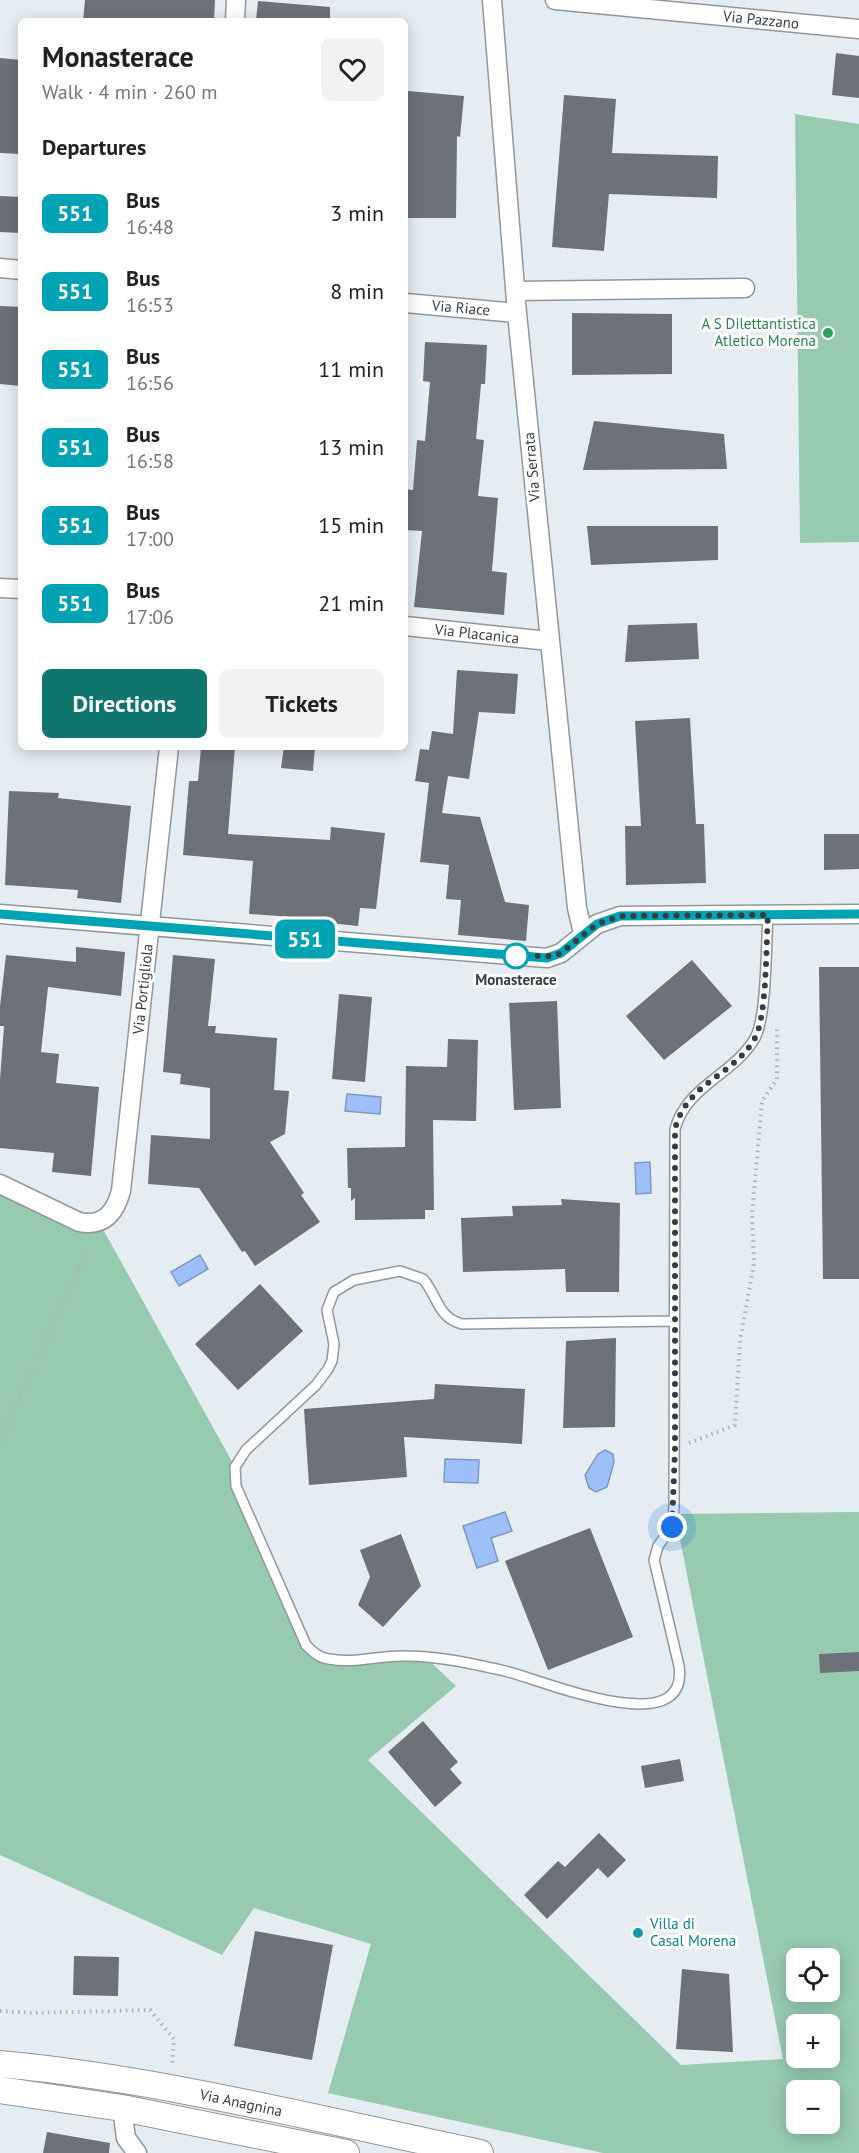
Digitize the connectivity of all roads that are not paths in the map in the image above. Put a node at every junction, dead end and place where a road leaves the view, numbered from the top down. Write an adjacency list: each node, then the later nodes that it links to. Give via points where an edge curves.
1 (236, 0): 4 (street)
2 (492, 0): 9 (street, Via Serrata)
3 (555, 0): 5 (street, Via Pazzano)
4 (235, 18)
5 (859, 29)
6 (0, 268): 7 (street)
7 (18, 270)
8 (745, 288): 9 (street)
9 (515, 291): 11 (street, Via Serrata)
10 (408, 303): 11 (street, Via Riace)
11 (517, 313): 15 (street, Via Serrata)
12 (0, 588): 13 (street)
13 (18, 590)
14 (408, 626): 15 (street, Via Placanica)
15 (549, 641): 21 (street, Via Serrata, via 577,908)
16 (169, 750): 20 (street, Via Portigliola)
17 (0, 914): 20 (street)
18 (859, 914): 19 (street)
19 (768, 915): 21 (street, via 620,916); 23 (lane, via 762,1016 756,1036 746,1051 693,1095 680,1111 675,1129)
20 (150, 928): 21 (street, via 547,958 561,953); 22 (street, Via Portigliola, via 121,1191 115,1210 105,1220 86,1224)
21 (583, 933)
22 (0, 1184)
23 (674, 1321): 23 (lane, via 672,1527 658,1546 654,1560 679,1666 680,1683 673,1696 656,1703 596,1699 507,1672 458,1662 406,1656 347,1661 312,1652 303,1640 234,1476 234,1467 246,1450 328,1369 334,1352 327,1311 334,1292 354,1280 400,1271 416,1275 428,1285 447,1318 462,1324)
24 (0, 2064): 29 (main road, Via Anagnina, via 102,2075)
25 (0, 2090): 26 (main road, Via Anagnina)
26 (123, 2108): 27 (street, via 126,2138); 28 (main road, Via Anagnina)
27 (137, 2153)
28 (346, 2153)
29 (480, 2153)

